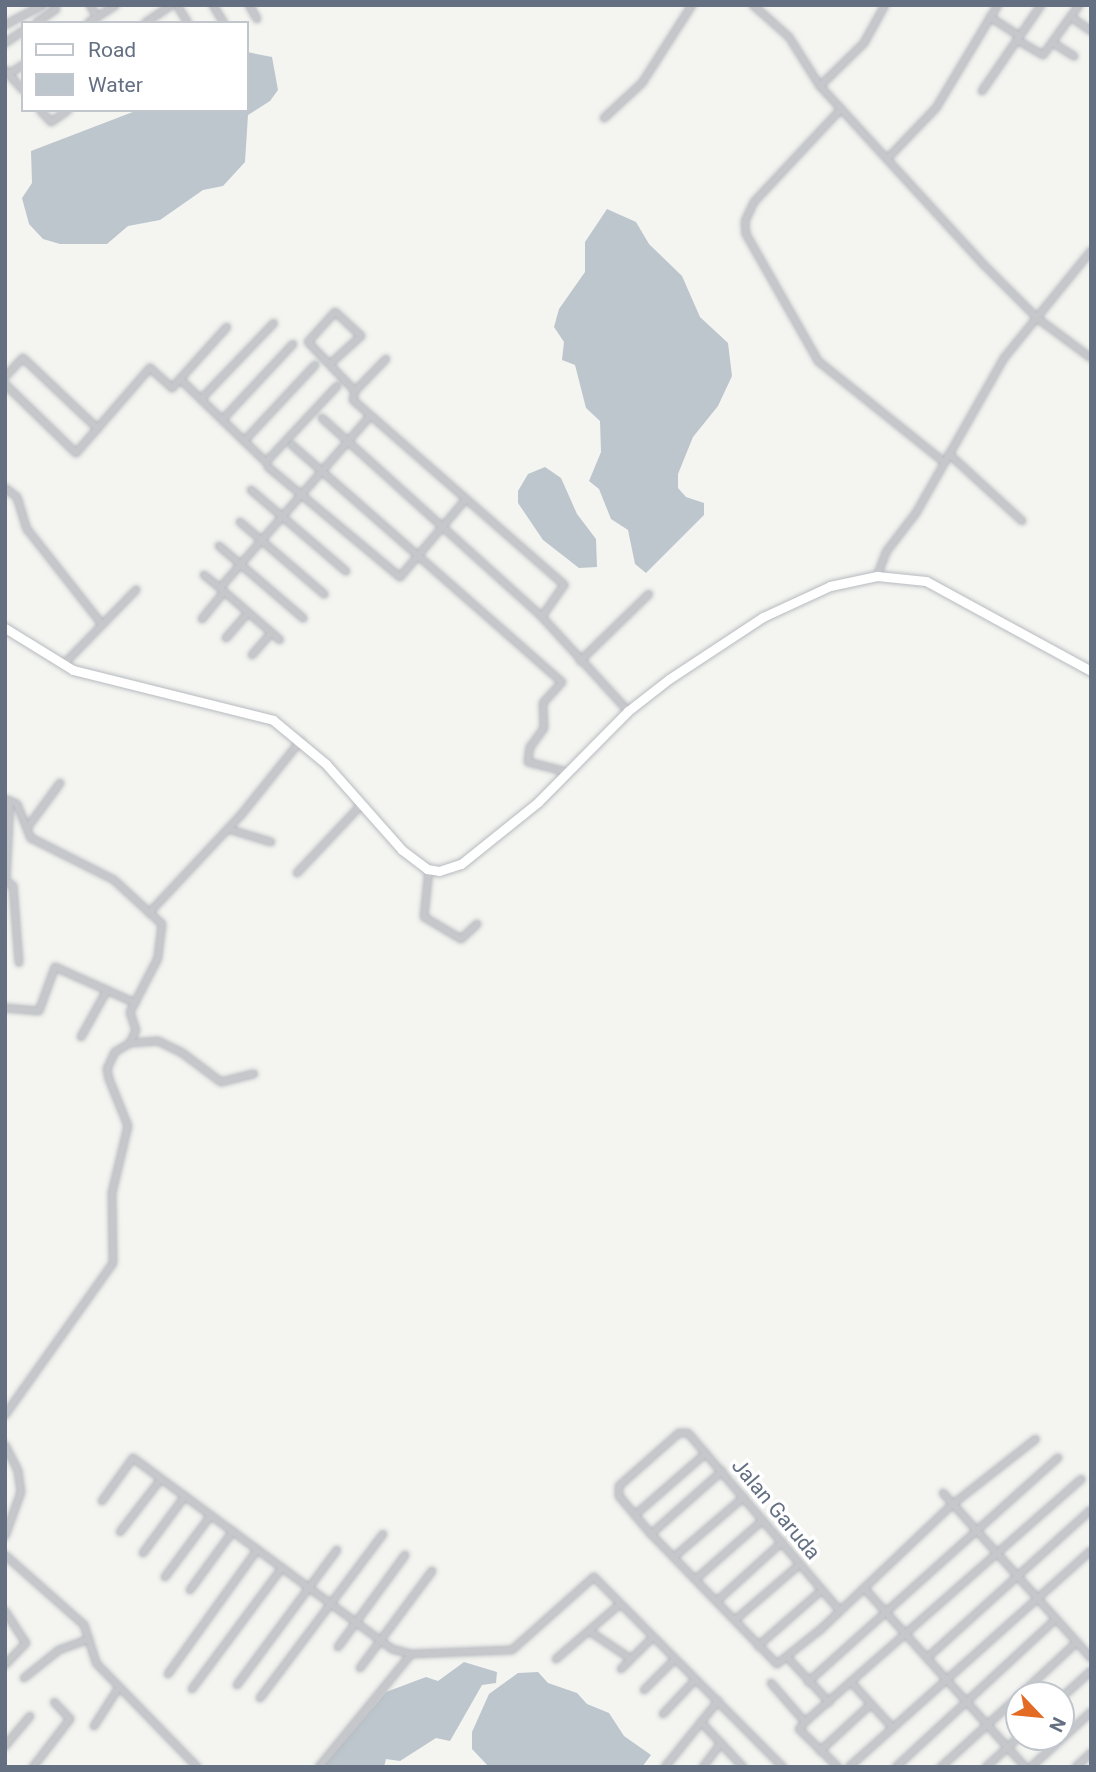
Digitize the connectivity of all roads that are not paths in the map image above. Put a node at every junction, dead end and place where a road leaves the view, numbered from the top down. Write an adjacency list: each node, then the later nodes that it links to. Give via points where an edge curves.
1 (43, 5): 23 (street)
2 (54, 5): 18 (street, via 56,9)
3 (90, 5): 14 (street)
4 (116, 5): 14 (street)
5 (213, 5): 22 (street)
6 (249, 5): 17 (street)
7 (692, 5): 37 (street, via 642,83)
8 (753, 5): 31 (street, via 789,37)
9 (885, 5): 31 (street, via 864,43)
10 (998, 5): 15 (street)
11 (1041, 5): 26 (street)
12 (1080, 5): 16 (street)
13 (170, 6): 20 (street); 21 (street)
14 (97, 17): 19 (street)
15 (990, 17): 26 (street); 38 (street, via 936,108)
16 (1071, 17): 24 (street); 28 (street)
17 (257, 19)
18 (39, 21)
19 (91, 21)
20 (150, 21)
21 (186, 21)
22 (223, 21)
23 (5, 25)
24 (1091, 31)
25 (21, 32): 27 (street)
26 (1018, 38): 28 (street, via 1040,55); 33 (street)
27 (5, 43)
28 (1053, 43): 29 (street)
29 (1074, 56)
30 (7, 72): 32 (street)
31 (820, 86): 34 (street)
32 (21, 88)
33 (982, 91)
34 (841, 109): 38 (street); 62 (street, via 754,202 745,220 746,234 818,361)
35 (42, 112): 36 (street, via 51,122)
36 (65, 112)
37 (604, 118)
38 (888, 158): 40 (street)
39 (1091, 251): 40 (street)
40 (1037, 318): 44 (street); 61 (street, via 1004,358)
41 (274, 323): 53 (street)
42 (227, 327): 49 (street)
43 (293, 344): 56 (street)
44 (1091, 358)
45 (386, 359): 52 (street)
46 (330, 364): 46 (street, via 361,336 335,312 308,342); 52 (street)
47 (315, 365): 59 (street)
48 (5, 377): 57 (street, via 23,358)
49 (180, 379): 53 (street); 57 (street, via 172,388 150,368)
50 (5, 384): 57 (street, via 76,453)
51 (337, 386): 59 (street, via 266,463)
52 (355, 391): 54 (street, via 353,400)
53 (201, 399): 56 (street)
54 (370, 416): 58 (street); 68 (street)
55 (321, 418): 58 (street)
56 (222, 420): 59 (street)
57 (98, 429)
58 (347, 440): 64 (street); 72 (street)
59 (244, 441)
60 (292, 445): 64 (street)
61 (949, 454): 62 (street); 70 (street)
62 (944, 462): 79 (street, via 912,520 886,552)
63 (268, 467): 67 (street)
64 (320, 469): 67 (street); 75 (street)
65 (5, 488): 88 (street, via 17,498 27,529)
66 (251, 490): 69 (street)
67 (301, 493): 69 (street); 75 (street, via 400,577)
68 (466, 499): 72 (street); 85 (street, via 564,585)
69 (281, 516): 73 (street); 77 (street)
70 (1022, 521)
71 (240, 522): 73 (street)
72 (443, 525): 75 (street); 85 (street)
73 (261, 540): 76 (street); 82 (street)
74 (219, 546): 76 (street)
75 (417, 556): 99 (street, via 562,682 543,703 544,728 530,747 528,762)
76 (240, 564): 81 (street); 86 (street)
77 (346, 571)
78 (204, 575): 81 (street)
79 (877, 576): 96 (street, via 936,585); 97 (street, via 830,586 785,605 734,635)
80 (136, 590): 88 (street)
81 (222, 590): 84 (street); 87 (street)
82 (324, 594)
83 (649, 594): 94 (street)
84 (248, 612): 90 (street); 91 (street)
85 (542, 617): 94 (street)
86 (303, 618)
87 (202, 619)
88 (101, 622): 95 (street)
89 (5, 628): 95 (street)
90 (271, 633): 92 (street); 93 (street)
91 (226, 638)
92 (280, 640)
93 (253, 655)
94 (580, 661): 97 (street)
95 (63, 665): 98 (street, via 249,711 273,720)
96 (1091, 671)
97 (628, 711): 99 (street)
98 (301, 740): 102 (street); 104 (street)
99 (569, 772): 107 (street, via 468,860 447,871)
100 (60, 783): 103 (street)
101 (7, 800): 103 (street, via 17,804); 105 (street)
102 (362, 804): 107 (street, via 402,850); 108 (street)
103 (27, 828): 109 (street, via 31,838 114,880)
104 (228, 829): 106 (street); 109 (street)
105 (7, 833): 111 (street, via 6,881 13,886)
106 (271, 842)
107 (429, 869): 110 (street, via 424,917 461,939)
108 (297, 873)
109 (149, 913): 113 (street, via 162,924 163,940)
110 (477, 923)
111 (19, 963)
112 (107, 990): 113 (street); 114 (street, via 55,967 38,1012); 115 (street)
113 (135, 1003): 116 (street, via 130,1012 135,1030)
114 (5, 1008)
115 (81, 1037)
116 (130, 1043): 117 (street, via 170,1045 221,1082); 118 (street, via 116,1052 107,1069 128,1123 112,1193 112,1266)
117 (254, 1074)
118 (5, 1415)
119 (1036, 1439): 130 (street)
120 (5, 1445): 140 (street, via 18,1471 21,1492)
121 (706, 1453): 123 (street, Jalan Garuda); 133 (street); 133 (street, Jalan Garuda, via 684,1432 619,1486 619,1496)
122 (1058, 1458): 136 (street)
123 (722, 1471): 128 (street, Jalan Garuda); 139 (street)
124 (161, 1479): 127 (street); 129 (street, via 133,1458); 137 (street)
125 (1082, 1479): 146 (street)
126 (943, 1493): 130 (street)
127 (185, 1496): 132 (street); 145 (street)
128 (744, 1497): 134 (street, Jalan Garuda); 149 (street)
129 (102, 1501)
130 (953, 1504): 136 (street); 157 (street)
131 (1091, 1510): 153 (street)
132 (211, 1515): 135 (street); 154 (street)
133 (635, 1515): 139 (street)
134 (763, 1520): 141 (street, Jalan Garuda); 155 (street)
135 (233, 1531): 142 (street); 158 (street)
136 (974, 1531): 146 (street); 166 (street)
137 (120, 1532)
138 (383, 1534): 162 (street)
139 (651, 1534): 149 (street)
140 (5, 1536)
141 (782, 1542): 150 (street, Jalan Garuda); 161 (street)
142 (257, 1550): 151 (street); 189 (street)
143 (337, 1550): 156 (street)
144 (1091, 1551): 160 (street)
145 (143, 1553)
146 (996, 1553): 153 (street); 171 (street)
147 (5, 1555): 172 (street, via 84,1625)
148 (405, 1555): 169 (street)
149 (674, 1558): 155 (street)
150 (800, 1564): 159 (street, Jalan Garuda); 168 (street)
151 (282, 1568): 156 (street); 200 (street)
152 (432, 1571): 174 (street)
153 (1016, 1573): 160 (street); 180 (street)
154 (165, 1577)
155 (696, 1579): 161 (street)
156 (308, 1587): 162 (street); 197 (street)
157 (864, 1588): 165 (street); 166 (street)
158 (190, 1590)
159 (822, 1590): 165 (street, Jalan Garuda); 176 (street)
160 (1036, 1596): 167 (street); 192 (street)
161 (717, 1601): 168 (street)
162 (331, 1605): 169 (street); 202 (street)
163 (620, 1605): 170 (street); 173 (street); 178 (street, via 594,1577 512,1650)
164 (5, 1611): 185 (street, via 26,1643)
165 (839, 1611): 179 (street)
166 (886, 1612): 171 (street); 194 (street)
167 (1056, 1619): 175 (street); 206 (street)
168 (735, 1620): 176 (street)
169 (356, 1622): 174 (street); 177 (street)
170 (589, 1631): 182 (street); 183 (street)
171 (906, 1634): 180 (street); 195 (street)
172 (89, 1639): 190 (street, via 59,1650); 199 (street, via 96,1663)
173 (650, 1639): 183 (street); 184 (street)
174 (380, 1640): 178 (street); 186 (street)
175 (1076, 1643): 181 (street); 193 (street)
176 (758, 1646): 179 (street, via 774,1663)
177 (338, 1647)
178 (409, 1656): 226 (street)
179 (787, 1657): 194 (street)
180 (927, 1657): 192 (street)
181 (1091, 1658)
182 (556, 1659)
183 (631, 1659): 187 (street)
184 (674, 1660): 191 (street); 201 (street)
185 (5, 1665)
186 (360, 1668)
187 (621, 1669)
188 (1091, 1671): 198 (street)
189 (168, 1674)
190 (24, 1678)
191 (695, 1680): 203 (street); 210 (street)
192 (947, 1680): 206 (street); 216 (street)
193 (1034, 1681)
194 (808, 1682): 205 (street)
195 (851, 1682): 205 (street); 207 (street)
196 (771, 1683): 213 (street)
197 (237, 1685)
198 (1075, 1685)
199 (119, 1687): 215 (street); 225 (street)
200 (192, 1689)
201 (644, 1690)
202 (260, 1698)
203 (719, 1701): 212 (street); 230 (street)
204 (54, 1702): 224 (street, via 70,1718)
205 (829, 1702): 213 (street)
206 (968, 1703): 214 (street); 233 (street)
207 (872, 1704): 216 (street); 221 (street)
208 (1005, 1709): 214 (street)
209 (1091, 1712): 236 (street)
210 (663, 1714)
211 (30, 1716): 219 (street)
212 (701, 1722): 217 (street); 227 (street)
213 (805, 1722): 221 (street, via 799,1729)
214 (988, 1725): 218 (street); 234 (street)
215 (94, 1726)
216 (892, 1727): 232 (street)
217 (721, 1743): 228 (street); 229 (street)
218 (1005, 1744)
219 (5, 1746)
220 (1005, 1750): 235 (street)
221 (820, 1751): 231 (street)
222 (1012, 1751): 236 (street)
223 (1091, 1753): 237 (street)
224 (33, 1767)
225 (197, 1767)
226 (319, 1767)
227 (665, 1767)
228 (703, 1767)
229 (742, 1767)
230 (783, 1767)
231 (838, 1767)
232 (849, 1767)
233 (896, 1767)
234 (941, 1767)
235 (986, 1767)
236 (1028, 1767)
237 (1076, 1767)

